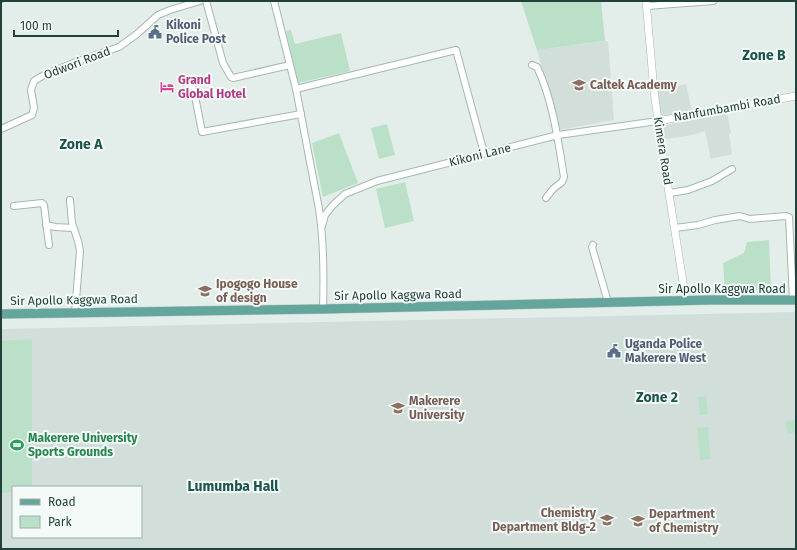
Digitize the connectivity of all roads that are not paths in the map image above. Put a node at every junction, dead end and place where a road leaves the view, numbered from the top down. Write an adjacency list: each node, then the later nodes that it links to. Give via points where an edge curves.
1 (200, 1): 13 (street, Odwori Road, via 158,15 119,47 81,60 34,81 31,90 34,108 32,115)
2 (206, 1): 6 (street, via 223,63 231,77)
3 (274, 1): 6 (street)
4 (713, 1): 5 (street)
5 (646, 4): 12 (street, Kimera Road)
6 (290, 65): 9 (street)
7 (532, 65): 14 (street, via 537,67 548,96)
8 (189, 80): 11 (street, via 194,91 202,132)
9 (296, 89): 11 (street); 15 (street, via 456,50)
10 (796, 96): 12 (street, Nanfumbambi Road)
11 (301, 114): 22 (street)
12 (658, 121): 14 (street, Kikoni Lane); 17 (street, Kimera Road)
13 (1, 129)
14 (558, 135): 15 (street, Kikoni Lane); 18 (street, via 564,179)
15 (484, 154): 22 (street, Kikoni Lane, via 377,181 353,190 345,194 330,209)
16 (732, 169): 17 (street, via 712,181)
17 (670, 194): 24 (street, Kimera Road)
18 (546, 198)
19 (70, 200): 23 (street)
20 (14, 206): 21 (street, via 42,203)
21 (46, 225): 23 (street); 25 (street)
22 (322, 226): 30 (street)
23 (73, 228): 31 (street, via 80,251)
24 (675, 228): 27 (street, Kimera Road); 28 (street, via 740,216 750,219 789,217)
25 (49, 245)
26 (593, 245): 29 (street)
27 (686, 300): 28 (main road, Sir Apollo Kaggwa Road); 29 (main road, Sir Apollo Kaggwa Road)
28 (795, 300)
29 (608, 302): 30 (main road, Sir Apollo Kaggwa Road)
30 (323, 309): 31 (main road, Sir Apollo Kaggwa Road)
31 (76, 312): 32 (main road, Sir Apollo Kaggwa Road)
32 (1, 314)

